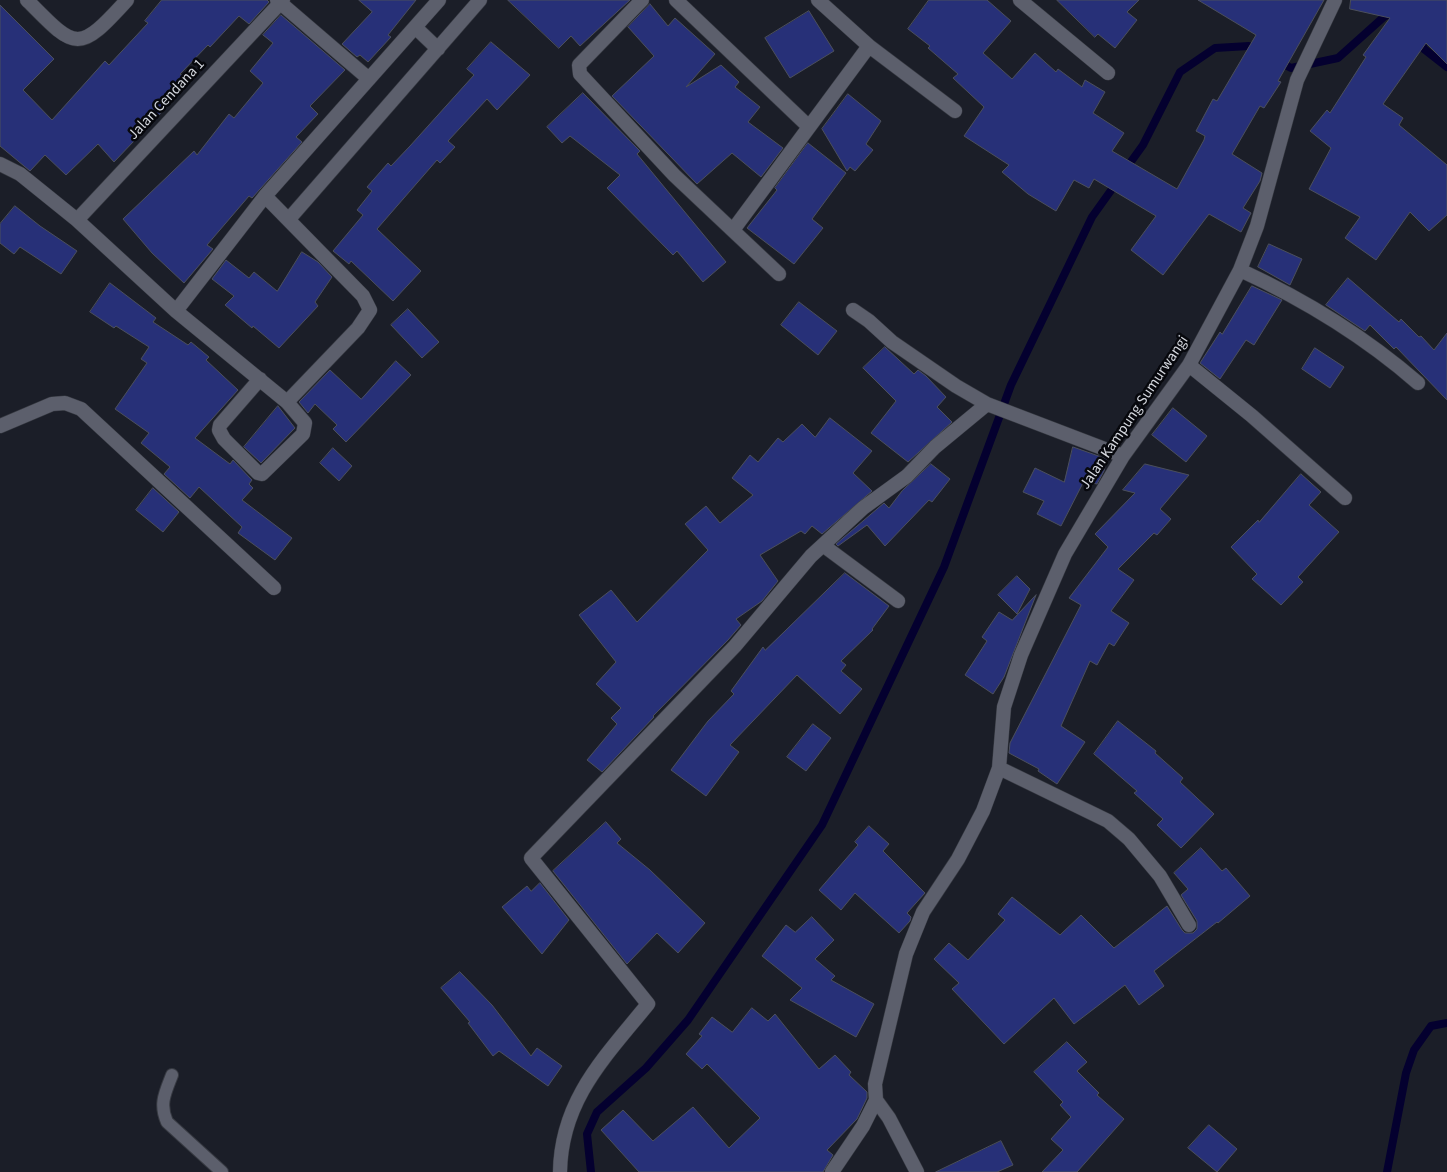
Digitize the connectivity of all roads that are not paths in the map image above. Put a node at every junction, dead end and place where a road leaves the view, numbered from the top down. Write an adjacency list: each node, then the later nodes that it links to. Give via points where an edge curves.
1 (27, 0): 2 (street, via 57,31 68,38 80,40 98,30)
2 (127, 0)
3 (439, 0): 11 (street)
4 (480, 0): 13 (street)
5 (642, 0): 22 (street, via 579,65 580,74 674,176)
6 (676, 0): 17 (street)
7 (818, 0): 12 (street)
8 (1020, 0): 14 (street)
9 (1334, 0): 23 (street, Jalan Kampung Sumurwangi, via 1297,80 1257,226)
10 (280, 1): 15 (street); 21 (street, Jalan Cendana 1)
11 (415, 27): 13 (street); 15 (street)
12 (869, 46): 16 (street); 17 (street)
13 (438, 49): 20 (street)
14 (1108, 73)
15 (369, 79): 19 (street)
16 (955, 111)
17 (808, 126): 22 (street)
18 (0, 164): 21 (street, via 20,174)
19 (265, 196): 20 (street); 26 (street)
20 (289, 219): 30 (street, via 363,296 370,310 358,328)
21 (77, 220): 26 (street)
22 (733, 230): 24 (street)
23 (1240, 270): 27 (street, Jalan Kampung Sumurwangi); 29 (street, via 1285,291 1336,321)
24 (779, 274)
25 (852, 310): 31 (street, via 956,386)
26 (176, 312): 28 (street)
27 (1189, 365): 33 (street, Jalan Kampung Sumurwangi); 34 (street)
28 (260, 380): 30 (street); 30 (street, via 219,430 258,473 266,473 306,430 305,423)
29 (1418, 383)
30 (287, 402)
31 (992, 405): 33 (street); 35 (street, via 935,447 907,476 863,508)
32 (0, 426): 36 (street, via 52,404 66,403 81,409)
33 (1122, 456): 38 (street, Jalan Kampung Sumurwangi, via 1065,554 1021,655 1004,707)
34 (1344, 498)
35 (824, 546): 37 (street); 43 (street, via 811,556 735,646 531,858 648,1004 589,1077 572,1108 563,1142)
36 (274, 588)
37 (898, 601)
38 (999, 768): 39 (street, via 1108,821 1160,876); 41 (street, Jalan Kampung Sumurwangi, via 983,811 958,859 923,912 906,954 875,1084)
39 (1189, 925)
40 (172, 1075): 42 (lane, via 162,1102 167,1122)
41 (876, 1100): 44 (street, Jalan Kampung Sumurwangi, via 851,1147); 45 (street)
42 (222, 1172)
43 (560, 1172)
44 (832, 1172)
45 (917, 1172)

